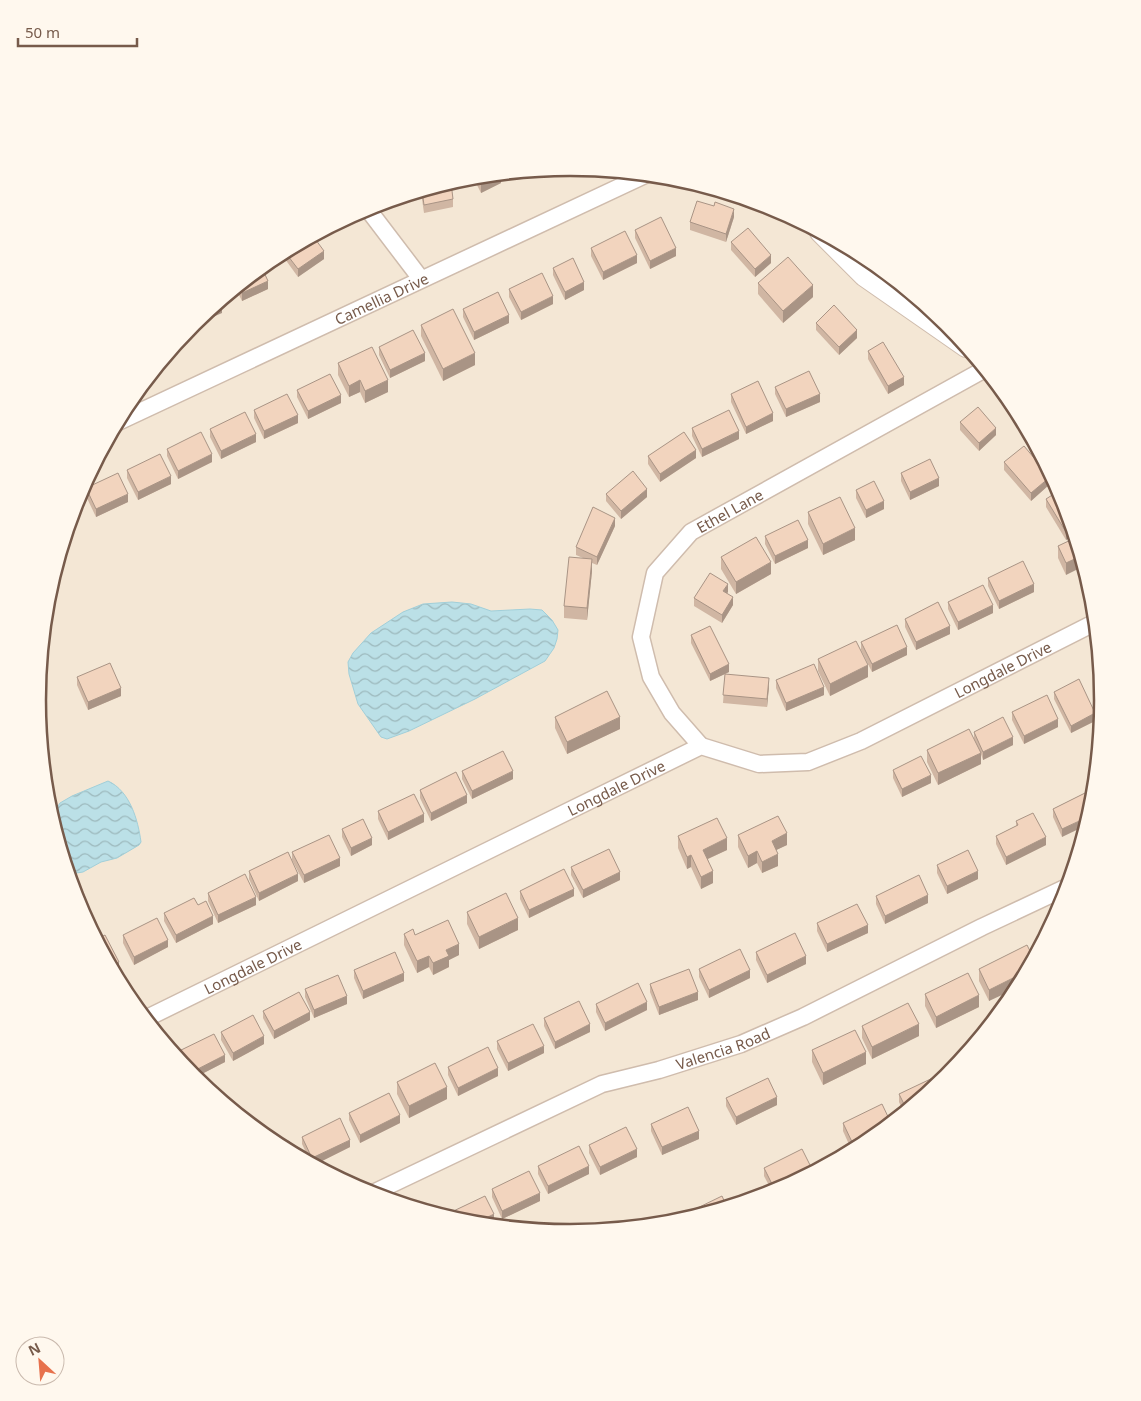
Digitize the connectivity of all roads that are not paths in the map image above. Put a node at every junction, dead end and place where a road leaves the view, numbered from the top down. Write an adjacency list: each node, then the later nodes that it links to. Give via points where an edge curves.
1 (633, 180): 4 (street, Camellia Drive)
2 (372, 215): 4 (street)
3 (836, 248): 5 (street, via 864,276)
4 (421, 279): 7 (street, Camellia Drive)
5 (939, 329)
6 (979, 372): 9 (street, Ethel Lane, via 691,532 655,573 641,636 652,677 672,714)
7 (130, 416)
8 (1089, 626): 9 (street, Longdale Drive, via 861,741 808,762 759,764)
9 (702, 746): 11 (street, Longdale Drive)
10 (1059, 891): 12 (street, Valencia Road, via 786,1025 742,1044 602,1084)
11 (152, 1016)
12 (382, 1189)

